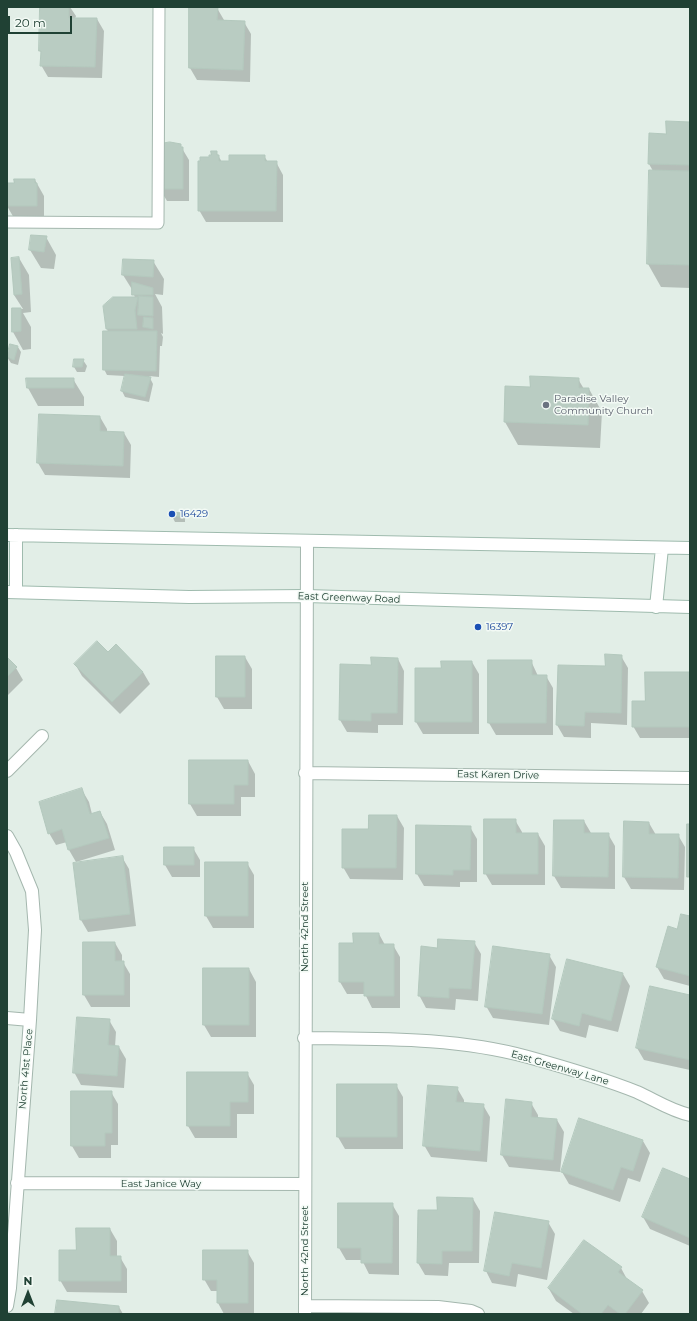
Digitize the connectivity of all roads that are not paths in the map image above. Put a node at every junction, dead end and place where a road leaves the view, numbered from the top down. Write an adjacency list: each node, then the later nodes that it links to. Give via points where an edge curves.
1 (159, 7): 2 (lane, via 158,223)
2 (7, 222)
3 (12, 534): 4 (street); 7 (street)
4 (307, 540): 5 (street); 8 (street, North 42nd Street)
5 (662, 548): 6 (street); 9 (street)
6 (690, 548)
7 (11, 592): 8 (street, East Greenway Road, via 189,597)
8 (306, 596): 9 (street, East Greenway Road); 13 (street, North 42nd Street)
9 (656, 607): 10 (street, East Greenway Road)
10 (690, 608)
11 (42, 736): 12 (street)
12 (7, 771)
13 (305, 773): 14 (street, East Karen Drive); 18 (street, North 42nd Street)
14 (690, 778)
15 (7, 836): 17 (street, North 41st Place, via 32,891 35,930)
16 (7, 1018): 17 (street)
17 (30, 1020): 20 (street, North 41st Place)
18 (304, 1038): 19 (street, East Greenway Lane, via 403,1039 466,1044 526,1056 581,1073 637,1092 679,1113); 21 (street, North 42nd Street)
19 (690, 1115)
20 (17, 1183): 21 (street, East Janice Way); 22 (street, North 41st Place)
21 (306, 1184): 23 (street, North 42nd Street)
22 (7, 1306)
23 (305, 1310): 24 (street, via 438,1307)
24 (478, 1314)

